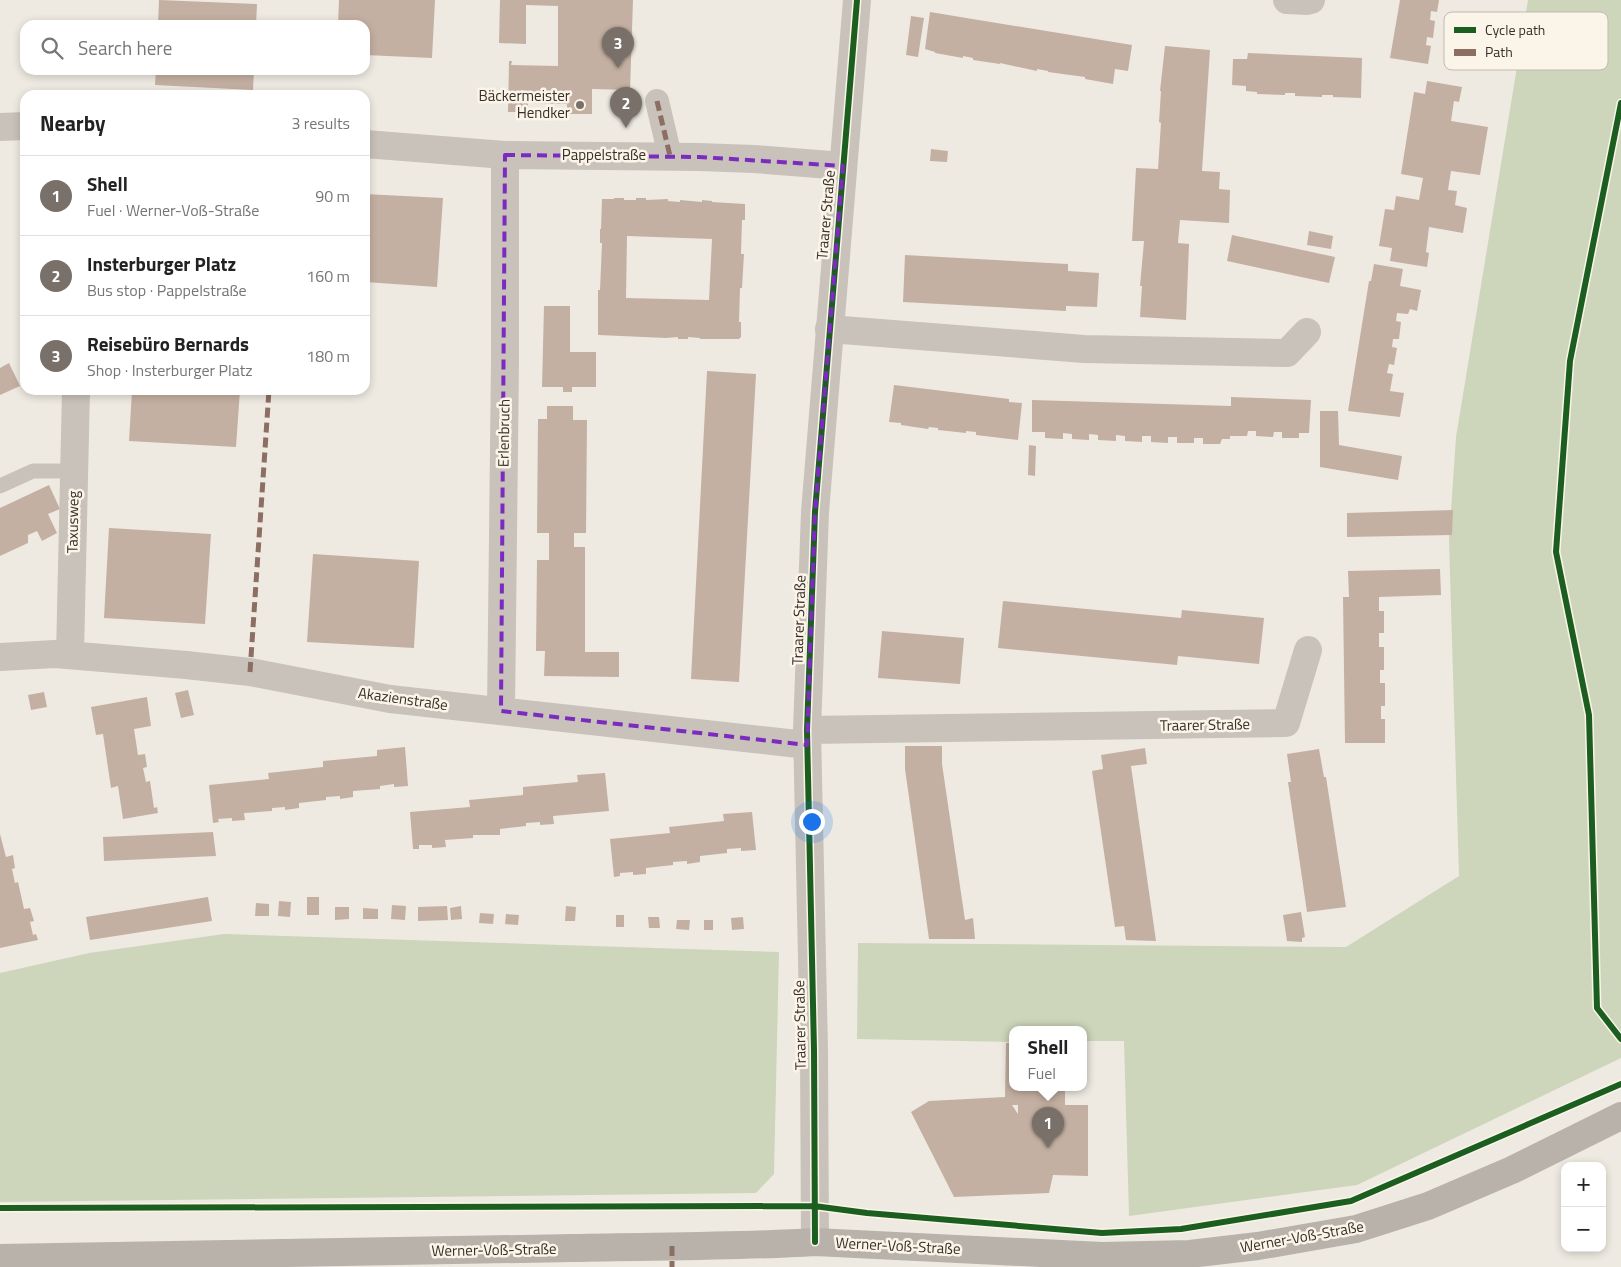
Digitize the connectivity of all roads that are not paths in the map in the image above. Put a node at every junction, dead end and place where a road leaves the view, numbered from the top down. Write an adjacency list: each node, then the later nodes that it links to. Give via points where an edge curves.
1 (857, 0): 10 (street, Traarer Straße)
2 (1287, 0): 3 (street)
3 (1310, 0)
4 (657, 101): 9 (street)
5 (20, 126): 6 (street)
6 (0, 127)
7 (370, 144): 8 (street, Pappelstraße)
8 (505, 155): 9 (street, Pappelstraße); 19 (street, Erlenbruch)
9 (670, 156): 10 (street, Pappelstraße)
10 (843, 166): 11 (street, Traarer Straße)
11 (829, 329): 12 (street, via 1084,349 1287,353); 20 (street, Traarer Straße, via 815,512)
12 (1307, 332)
13 (76, 395): 14 (street, Taxusweg)
14 (74, 471): 15 (lane, via 33,471); 17 (street, Taxusweg)
15 (0, 486)
16 (1308, 650): 20 (street, Traarer Straße, via 1286,723)
17 (70, 655): 18 (street, Akazienstraße); 19 (street, Akazienstraße, via 250,672 390,699)
18 (0, 657)
19 (501, 711): 20 (street, Akazienstraße)
20 (807, 738): 22 (street, Traarer Straße)
21 (1621, 1116): 22 (main road, Werner-Voß-Straße, via 1512,1170 1428,1206 1356,1229 1258,1246 1190,1254 1102,1256)
22 (815, 1242): 23 (main road, Werner-Voß-Straße, via 386,1253)
23 (0, 1258)

